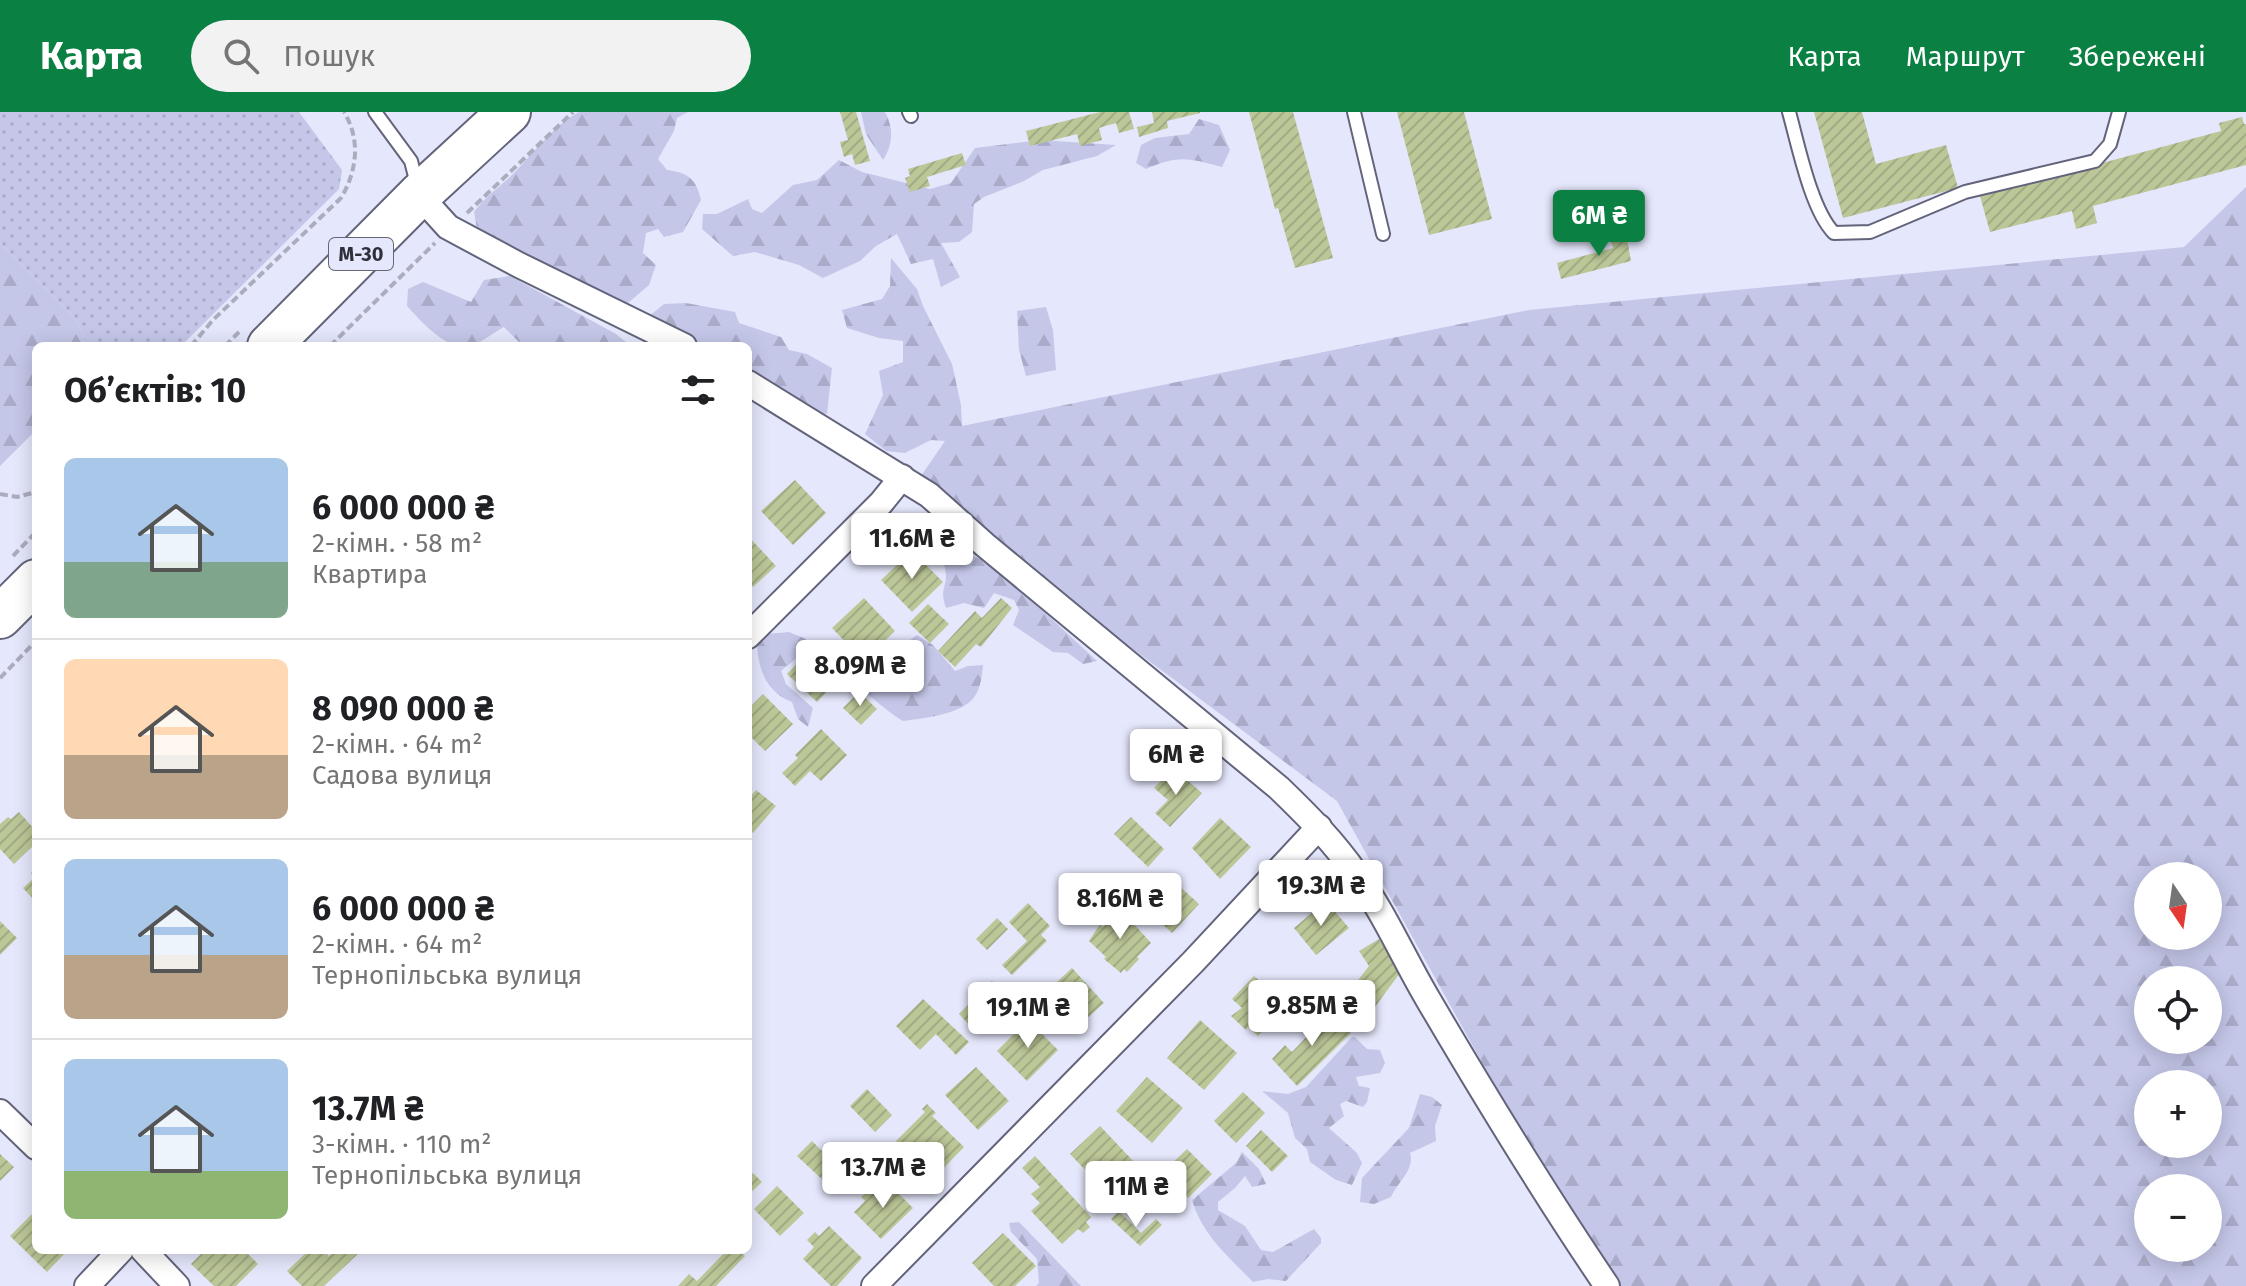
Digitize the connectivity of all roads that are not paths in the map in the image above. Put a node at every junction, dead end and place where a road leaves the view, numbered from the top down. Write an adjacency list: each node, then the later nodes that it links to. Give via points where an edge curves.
1 (375, 112): 6 (lane, via 411,161)
2 (509, 112): 6 (highway, М-30)
3 (1354, 112): 7 (lane)
4 (1789, 112): 5 (lane, via 1824,222 1834,233 1870,232 1965,192 2095,161 2110,144)
5 (2119, 112)
6 (419, 195): 8 (highway, М-30); 9 (street, via 448,227)
7 (1383, 234)
8 (273, 342)
9 (676, 342)
10 (752, 386): 11 (street)
11 (902, 477): 14 (street); 15 (street, via 1267,778)
12 (22, 570): 13 (highway)
13 (0, 617)
14 (752, 632)
15 (1319, 827): 22 (street); 23 (street, via 1357,875 1426,997)
16 (0, 1112): 17 (street)
17 (32, 1143)
18 (117, 1254): 20 (street)
19 (147, 1254): 21 (street)
20 (87, 1286)
21 (177, 1286)
22 (874, 1286)
23 (1607, 1286)

